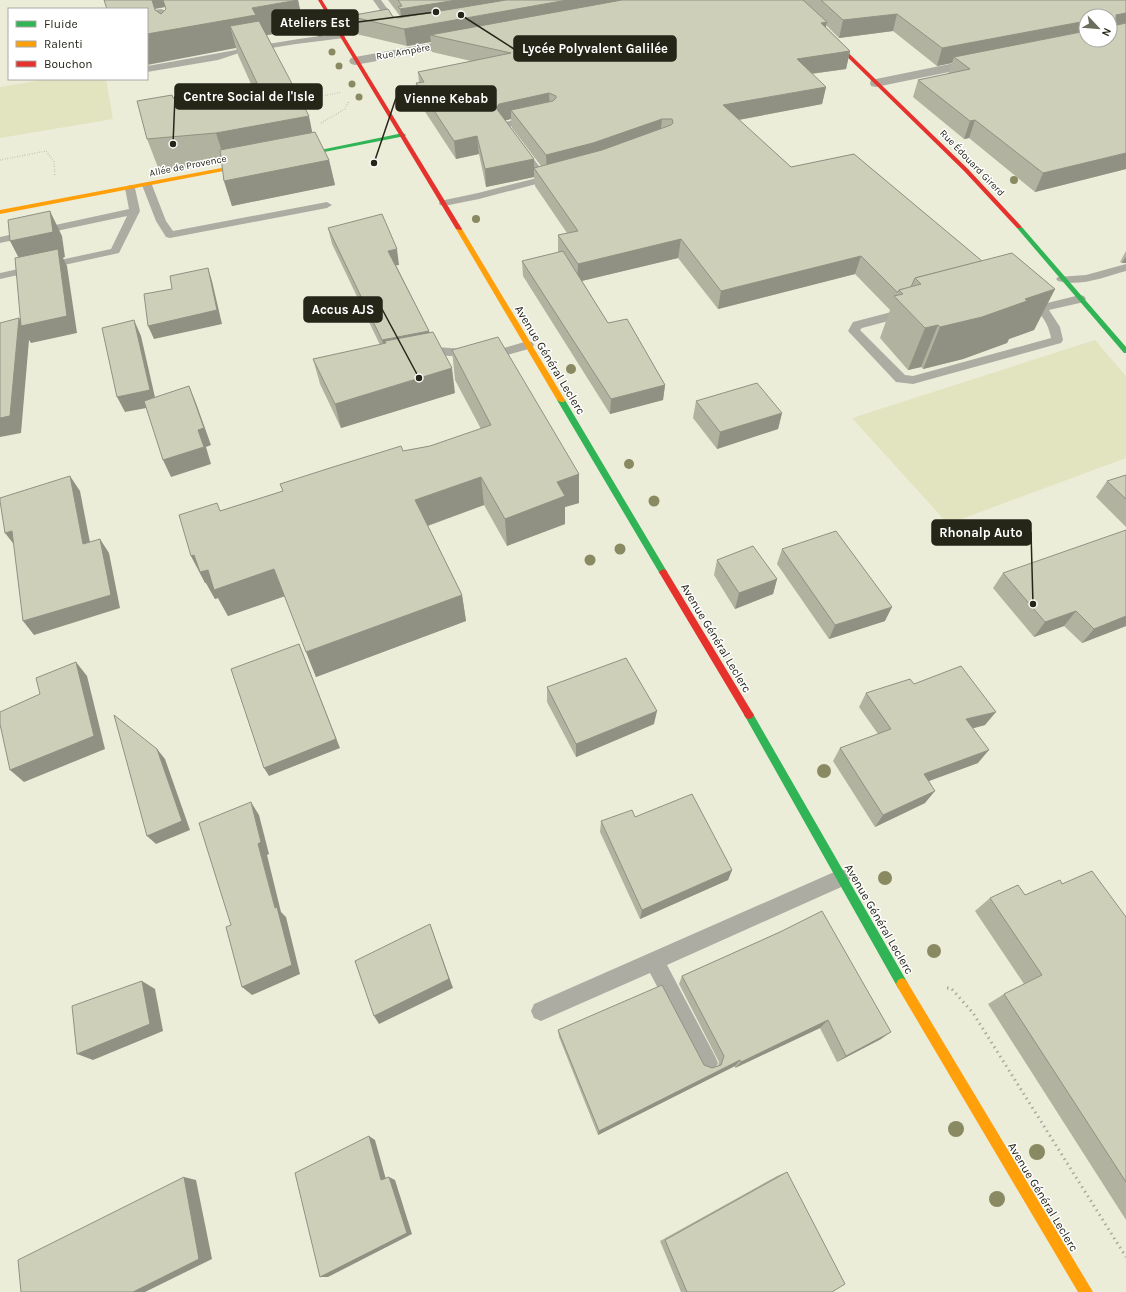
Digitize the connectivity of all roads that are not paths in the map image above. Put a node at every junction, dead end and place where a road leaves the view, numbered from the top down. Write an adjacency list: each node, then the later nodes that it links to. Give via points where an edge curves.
1 (320, 0): 7 (main road, Avenue Général Leclerc)
2 (377, 0): 6 (lane, via 400,31)
3 (791, 0): 12 (main road, Rue Édouard Girerd)
4 (148, 14): 5 (lane)
5 (164, 14)
6 (407, 30)
7 (341, 36): 10 (main road, Avenue Général Leclerc); 11 (lane, via 296,41)
8 (470, 40): 10 (street, Rue Ampère)
9 (992, 60): 12 (street)
10 (355, 61): 14 (main road, Avenue Général Leclerc)
11 (148, 69)
12 (876, 83): 28 (main road, Rue Édouard Girerd, via 966,170 1027,236)
13 (542, 116): 18 (lane, via 503,125)
14 (403, 135): 15 (main road); 21 (main road, Avenue Général Leclerc)
15 (288, 157)
16 (259, 163): 19 (main road, Allée de Provence)
17 (566, 173): 18 (lane)
18 (544, 179): 21 (lane)
19 (147, 185): 20 (main road, Allée de Provence); 22 (lane, via 161,221 170,235)
20 (130, 188): 23 (lane); 24 (main road, Allée de Provence)
21 (444, 203): 31 (main road, Avenue Général Leclerc)
22 (327, 205)
23 (135, 211): 25 (lane); 27 (lane, via 115,251)
24 (0, 212)
25 (0, 240)
26 (1126, 267): 28 (lane, via 1087,278)
27 (0, 276)
28 (1062, 279): 29 (main road, Rue Édouard Girerd)
29 (1080, 299): 30 (lane); 32 (main road, Rue Édouard Girerd)
30 (1041, 308): 30 (lane, via 1023,294 1008,289 995,289 857,325 854,331 901,379 913,380 1057,340 1057,332)
31 (528, 345): 33 (lane, via 493,355 436,352); 34 (main road, Avenue Général Leclerc, via 748,714)
32 (1126, 351)
33 (414, 356)
34 (841, 878): 35 (lane); 38 (main road, Avenue Général Leclerc)
35 (654, 960): 36 (lane); 37 (lane)
36 (541, 1011)
37 (708, 1063)
38 (1086, 1292)

